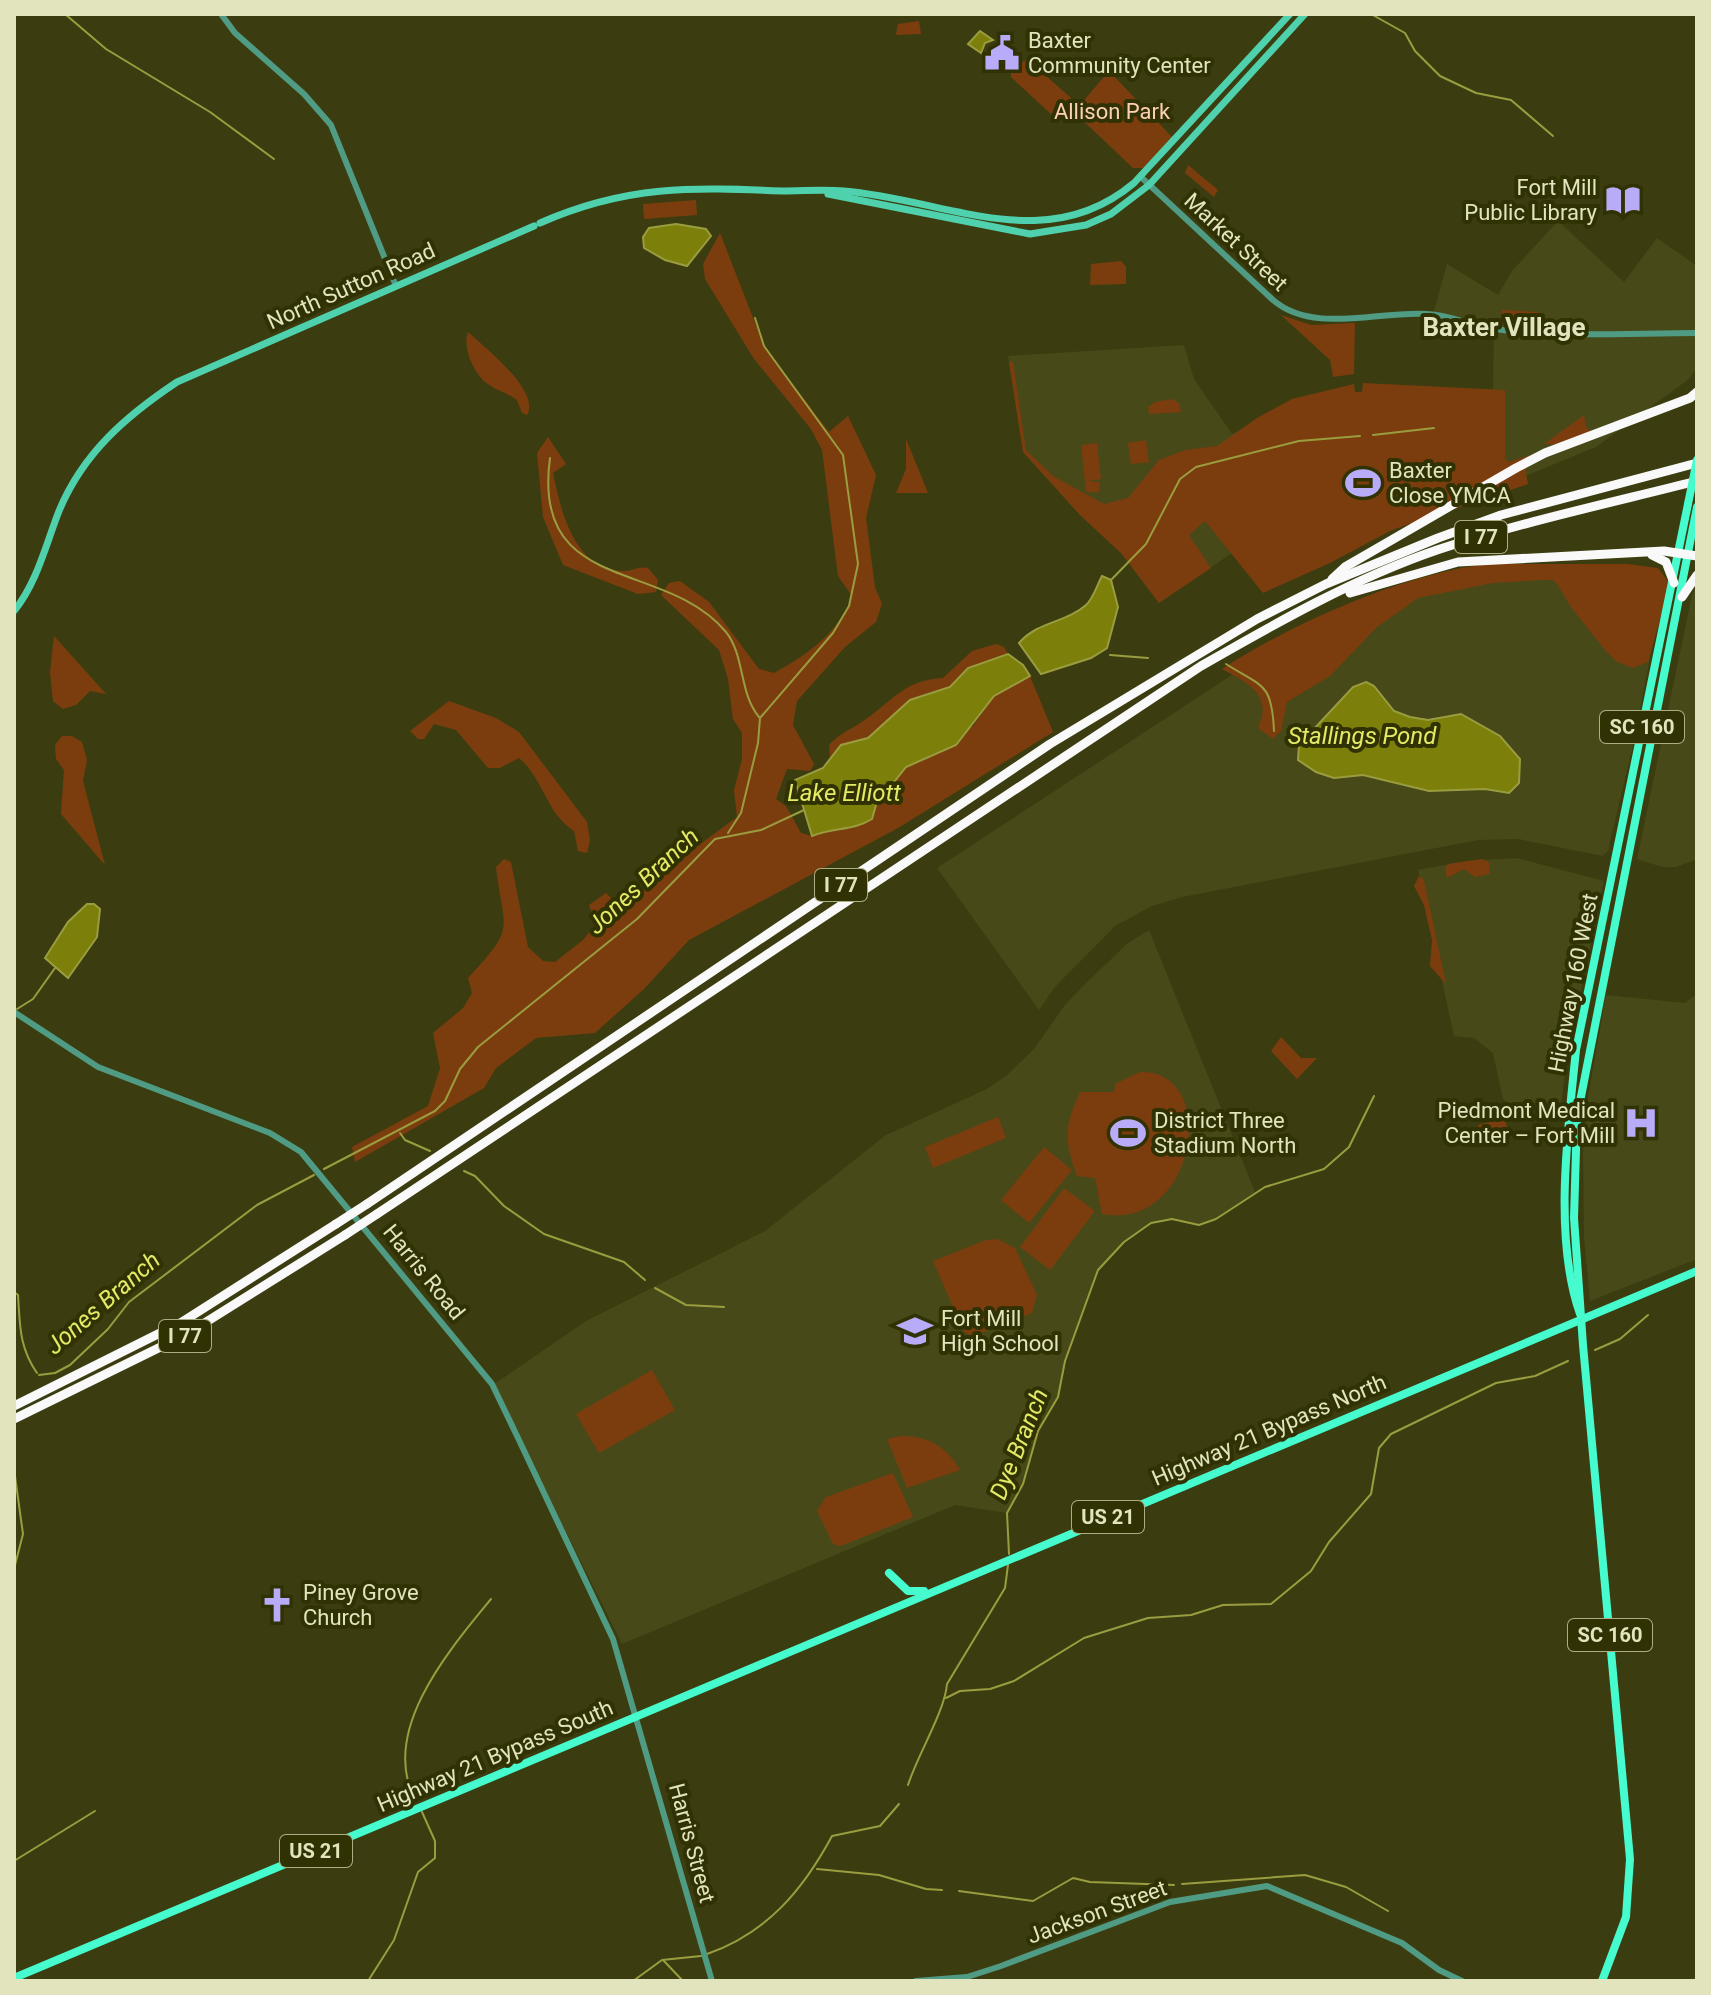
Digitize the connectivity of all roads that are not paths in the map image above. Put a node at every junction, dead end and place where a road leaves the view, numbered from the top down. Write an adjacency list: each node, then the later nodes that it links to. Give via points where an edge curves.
1 (221, 14): 7 (street, via 331,125)
2 (1290, 14): 4 (main road, North Sutton Road)
3 (1305, 14): 5 (main road, North Sutton Road)
4 (1141, 177): 5 (street, Market Street); 6 (main road, North Sutton Road, via 1092,211 1035,222 841,190)
5 (1149, 185): 6 (main road, North Sutton Road, via 1111,214 1086,225 1030,234); 8 (street, Market Street, via 1273,300 1297,315 1320,319 1433,314 1494,329)
6 (824, 192): 7 (main road, North Sutton Road, via 640,191 590,203)
7 (396, 286): 20 (main road, North Sutton Road, via 177,382 142,405 107,436 76,475)
8 (1697, 333)
9 (1695, 396): 17 (highway, via 1545,453 1345,567)
10 (1697, 462): 12 (main road, Highway 160 West, bridge); 17 (highway, I 77, via 1501,515)
11 (1697, 481): 19 (highway, I 77, via 1570,510 1435,551)
12 (1692, 506): 14 (main road, Highway 160 West)
13 (1641, 553): 14 (highway); 16 (highway, via 1666,562); 19 (highway, via 1458,562)
14 (1688, 553): 16 (main road, Highway 160 West); 18 (main road, Highway 160 West / SC 160)
15 (1697, 575): 18 (highway)
16 (1674, 583): 23 (main road, Highway 160 West / SC 160, via 1576,1050 1567,1216)
17 (1326, 584): 24 (highway, I 77, bridge, via 1199,652 1050,744 367,1204 182,1322)
18 (1682, 597): 23 (main road, Highway 160 West / SC 160, via 1581,1083 1574,1218)
19 (1320, 601): 25 (highway, I 77, bridge, via 1201,666 377,1214 187,1334)
20 (14, 611)
21 (14, 1012): 28 (street, Harris Road, via 98,1067 270,1133 313,1164 492,1384 613,1639)
22 (1697, 1271): 23 (main road, Highway 21 Bypass North / US 21)
23 (1582, 1319): 27 (main road, Highway 21 Bypass North / US 21); 33 (main road, SC 160 / SC 160, via 1627,1809 1626,1917)
24 (14, 1406)
25 (14, 1419)
26 (889, 1573): 27 (main road, via 908,1591)
27 (933, 1591): 28 (main road, Highway 21 Bypass North / US 21)
28 (635, 1716): 29 (main road, Highway 21 Bypass South / US 21); 30 (street, Harris Street)
29 (14, 1978)
30 (712, 1981)
31 (916, 1981): 32 (street, Jackson Street, via 990,1970 1170,1902 1267,1886 1402,1943)
32 (1462, 1981)
33 (1602, 1981)

